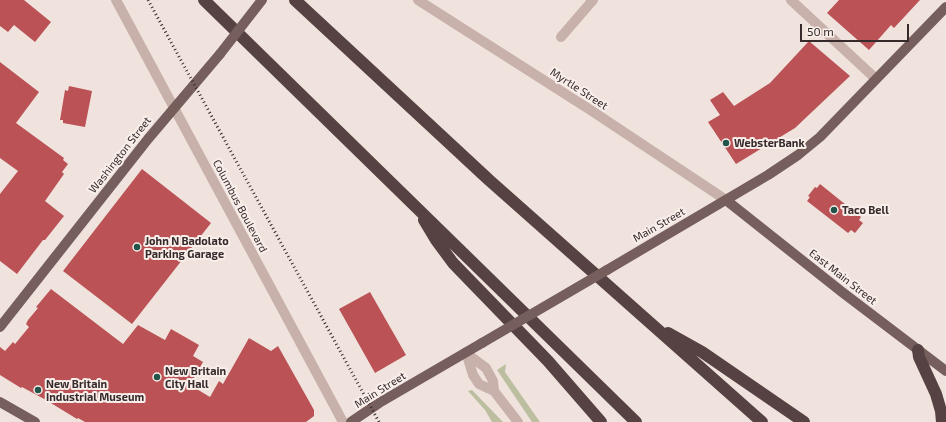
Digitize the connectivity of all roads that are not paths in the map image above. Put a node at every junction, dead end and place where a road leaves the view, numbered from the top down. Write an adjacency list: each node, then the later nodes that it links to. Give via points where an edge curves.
1 (116, 0): 11 (street, Columbus Boulevard)
2 (204, 0): 13 (highway)
3 (262, 0): 11 (main road, Washington Street, bridge)
4 (295, 0): 15 (highway, via 489,180)
5 (418, 0): 12 (street, Myrtle Street)
6 (593, 0): 9 (street)
7 (797, 2): 10 (street)
8 (946, 7): 10 (main road, Main Street)
9 (561, 37)
10 (876, 79): 12 (main road, Main Street, via 806,149)
11 (174, 108): 14 (main road, Washington Street); 22 (street, Columbus Boulevard)
12 (726, 200): 16 (main road, East Main Street); 17 (main road, Main Street, bridge)
13 (417, 208): 25 (highway, via 453,263 548,361); 26 (highway)
14 (0, 327)
15 (656, 328): 27 (highway); 28 (highway, via 702,352)
16 (918, 350): 18 (main road, East Main Street); 29 (highway, via 942,411)
17 (466, 352): 19 (street, via 486,368 493,381); 19 (street, via 473,375 479,384); 23 (main road, Main Street)
18 (946, 371)
19 (494, 391): 24 (street)
20 (0, 402): 21 (main road)
21 (35, 422)
22 (343, 422)
23 (351, 422)
24 (518, 422)
25 (601, 422)
26 (636, 422)
27 (762, 422)
28 (804, 422)
29 (942, 422)

